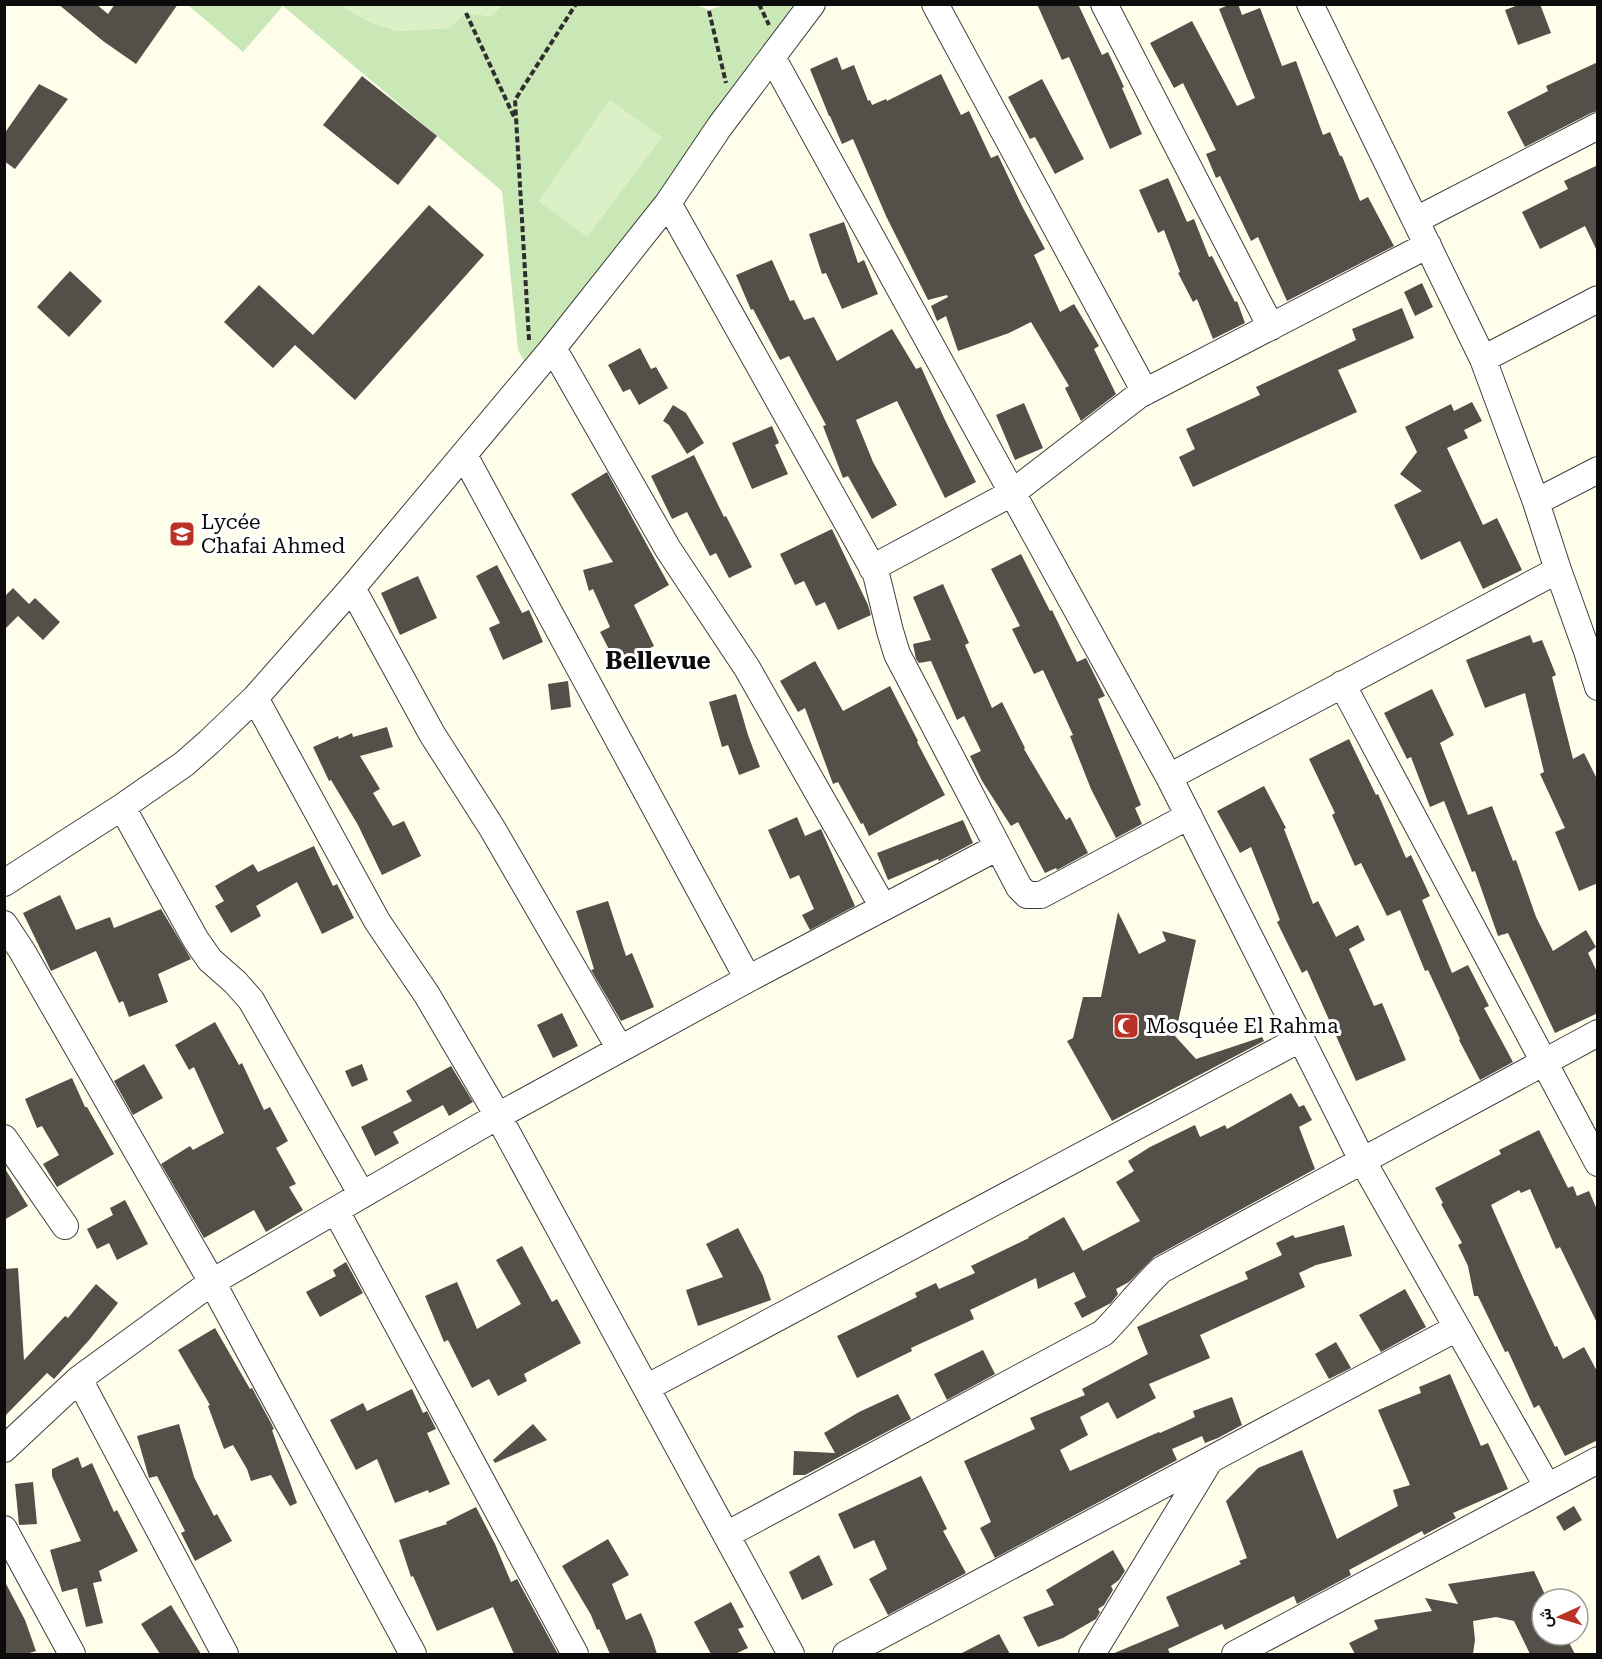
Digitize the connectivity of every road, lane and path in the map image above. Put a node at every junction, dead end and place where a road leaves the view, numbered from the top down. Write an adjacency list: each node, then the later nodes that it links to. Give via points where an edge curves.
1 (576, 4): 10 (path, via 515,100)
2 (812, 4): 8 (street)
3 (935, 4): 20 (street)
4 (1104, 4): 16 (street)
5 (1310, 4): 13 (street)
6 (709, 10): 9 (path)
7 (466, 13): 10 (path)
8 (772, 57): 9 (street); 23 (street)
9 (732, 110): 12 (street)
10 (516, 122): 19 (path)
11 (1598, 126): 13 (street)
12 (668, 203): 17 (street); 25 (street)
13 (1416, 220): 14 (street)
14 (1428, 245): 16 (street); 18 (street)
15 (1598, 299): 18 (street)
16 (1271, 327): 20 (street)
17 (553, 348): 19 (street); 37 (street, via 668,549 747,668)
18 (1482, 359): 24 (street)
19 (531, 374): 21 (street)
20 (1145, 392): 23 (street)
21 (464, 455): 27 (street); 39 (street)
22 (1598, 470): 24 (street)
23 (1012, 494): 25 (street); 32 (street)
24 (1536, 502): 26 (street)
25 (873, 568): 35 (street, via 897,654)
26 (1558, 570): 28 (street); 29 (street)
27 (352, 588): 31 (street); 42 (street, via 432,734 492,828)
28 (1592, 649): 30 (street)
29 (1342, 684): 32 (street); 43 (street)
30 (1598, 687)
31 (255, 698): 33 (street, via 184,764); 44 (street, via 377,921 427,995)
32 (1169, 777): 34 (street)
33 (122, 807): 36 (street); 48 (street, via 196,940 250,1000)
34 (1189, 816): 35 (street, via 1041,895 1027,895 1019,887); 41 (street)
35 (998, 847): 37 (street)
36 (4, 883)
37 (883, 907): 39 (street)
38 (4, 924): 51 (street)
39 (748, 979): 42 (street)
40 (1598, 1033): 43 (street)
41 (1300, 1039): 46 (street); 54 (street)
42 (620, 1049): 44 (street)
43 (1544, 1063): 46 (street); 47 (street)
44 (498, 1116): 48 (street); 54 (street)
45 (4, 1138): 50 (street)
46 (1362, 1160): 52 (street); 60 (street, via 1161,1270 1102,1333)
47 (1598, 1163)
48 (362, 1195): 49 (street)
49 (336, 1211): 51 (street); 64 (street)
50 (65, 1226)
51 (212, 1282): 53 (street); 63 (street)
52 (1457, 1328): 56 (street); 58 (street)
53 (79, 1379): 55 (street); 62 (street)
54 (646, 1388): 60 (street)
55 (4, 1449)
56 (1210, 1460): 66 (street); 67 (street)
57 (1598, 1461): 58 (street)
58 (1547, 1486): 68 (street)
59 (4, 1528): 61 (street)
60 (726, 1535): 65 (street)
61 (72, 1654)
62 (225, 1654)
63 (413, 1654)
64 (575, 1654)
65 (791, 1654)
66 (846, 1654)
67 (1092, 1654)
68 (1235, 1654)

